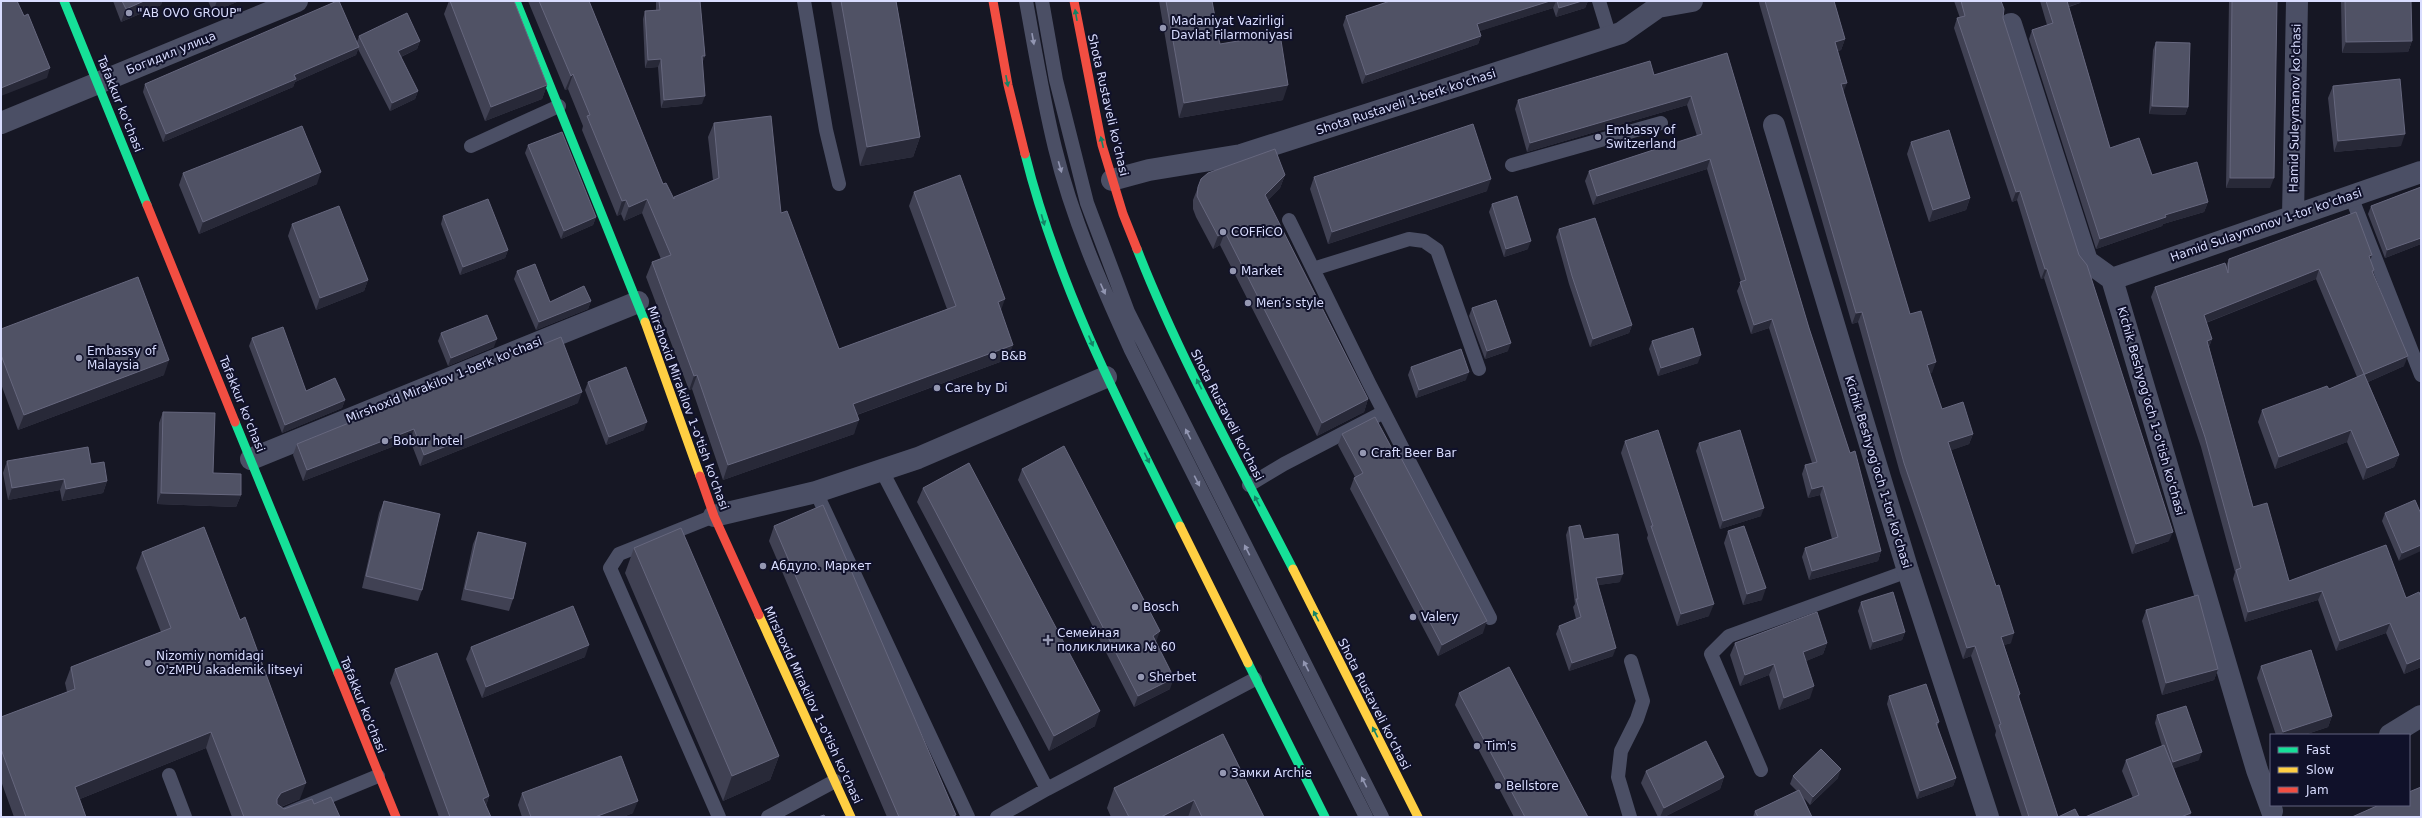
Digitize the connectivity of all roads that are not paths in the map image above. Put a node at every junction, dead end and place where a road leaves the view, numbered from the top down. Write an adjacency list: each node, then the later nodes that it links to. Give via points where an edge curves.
1 (64, 1): 14 (street, Tafakkur ko'chasi)
2 (297, 1): 14 (street, Богидил улица)
3 (516, 1): 15 (street, Mirshoxid Mirakilov 1-o'tish ko'chasi)
4 (804, 1): 23 (lane, via 826,130)
5 (993, 1): 32 (street, one-way to 32, via 1008,85 1045,227)
6 (1026, 1): 60 (lane, one-way to 60, via 1055,148 1076,218 1102,286 1131,350)
7 (1042, 1): 61 (lane, one-way to 7, via 1128,312 1087,203 1056,80)
8 (1074, 1): 22 (street, Shota Rustaveli ko'chasi, one-way to 8, via 1089,84)
9 (1599, 1): 13 (lane)
10 (1692, 1): 13 (street, Shota Rustaveli 1-berk ko'chasi, via 1658,7 1621,33)
11 (2297, 1): 25 (street, Hamid Suleymanov ko'chasi)
12 (2011, 24): 28 (street, via 2087,261)
13 (1610, 37): 22 (street, Shota Rustaveli 1-berk ko'chasi, via 1241,155 1149,170)
14 (98, 83): 16 (street, Богидил улица); 34 (street, Tafakkur ko'chasi)
15 (559, 106): 19 (lane); 29 (street, Mirshoxid Mirakilov 1-o'tish ko'chasi)
16 (1, 123)
17 (1661, 123): 20 (lane)
18 (1774, 125): 39 (street, Kichik Beshyog'och 1-tor ko'chasi)
19 (470, 146)
20 (1512, 165)
21 (2421, 172): 24 (street, Hamid Sulaymonov 1-tor ko'chasi)
22 (1112, 180): 36 (street, Shota Rustaveli ko'chasi, one-way to 22, via 1149,280)
23 (839, 184)
24 (2351, 196): 25 (street, Hamid Sulaymonov 1-tor ko'chasi); 31 (lane)
25 (2293, 216): 28 (street, Hamid Sulaymonov 1-tor ko'chasi)
26 (1289, 220): 27 (lane)
27 (1313, 269): 30 (lane, via 1409,239 1424,241 1437,250); 33 (lane)
28 (2112, 279): 50 (street, Kichik Beshyog'och 1-o'tish ko'chasi)
29 (638, 302): 34 (street, Mirshoxid Mirakilov 1-berk ko'chasi); 38 (street, Mirshoxid Mirakilov 1-o'tish ko'chasi)
30 (1480, 369)
31 (2421, 375)
32 (1106, 377): 35 (street, via 918,458); 42 (street, one-way to 42)
33 (1384, 412): 36 (lane); 40 (lane)
34 (251, 459): 47 (street, Tafakkur ko'chasi)
35 (881, 469): 37 (street); 49 (lane)
36 (1249, 485): 62 (street, Shota Rustaveli ko'chasi, one-way to 36)
37 (816, 492): 38 (street); 57 (lane)
38 (714, 516): 48 (street, Mirshoxid Mirakilov 1-o'tish ko'chasi); 54 (lane, via 619,554 610,568)
39 (1908, 571): 45 (lane, via 1730,636 1711,654); 64 (street, Kichik Beshyog'och 1-tor ko'chasi)
40 (1490, 618)
41 (1631, 661): 63 (lane, via 1643,701 1621,751 1618,777)
42 (1255, 679): 49 (lane); 59 (street)
43 (2421, 716): 44 (street)
44 (2392, 734)
45 (1761, 770)
46 (170, 775): 51 (lane)
47 (378, 776): 52 (lane); 53 (street, Tafakkur ko'chasi)
48 (834, 781): 55 (lane); 56 (street, Mirshoxid Mirakilov 1-o'tish ko'chasi)
49 (1047, 789): 58 (lane)
50 (2271, 811)
51 (185, 817)
52 (279, 817)
53 (396, 817)
54 (719, 817)
55 (768, 817)
56 (851, 817)
57 (968, 817)
58 (997, 817)
59 (1325, 817)
60 (1366, 817)
61 (1382, 817)
62 (1418, 817)
63 (1630, 817)
64 (1988, 817)

